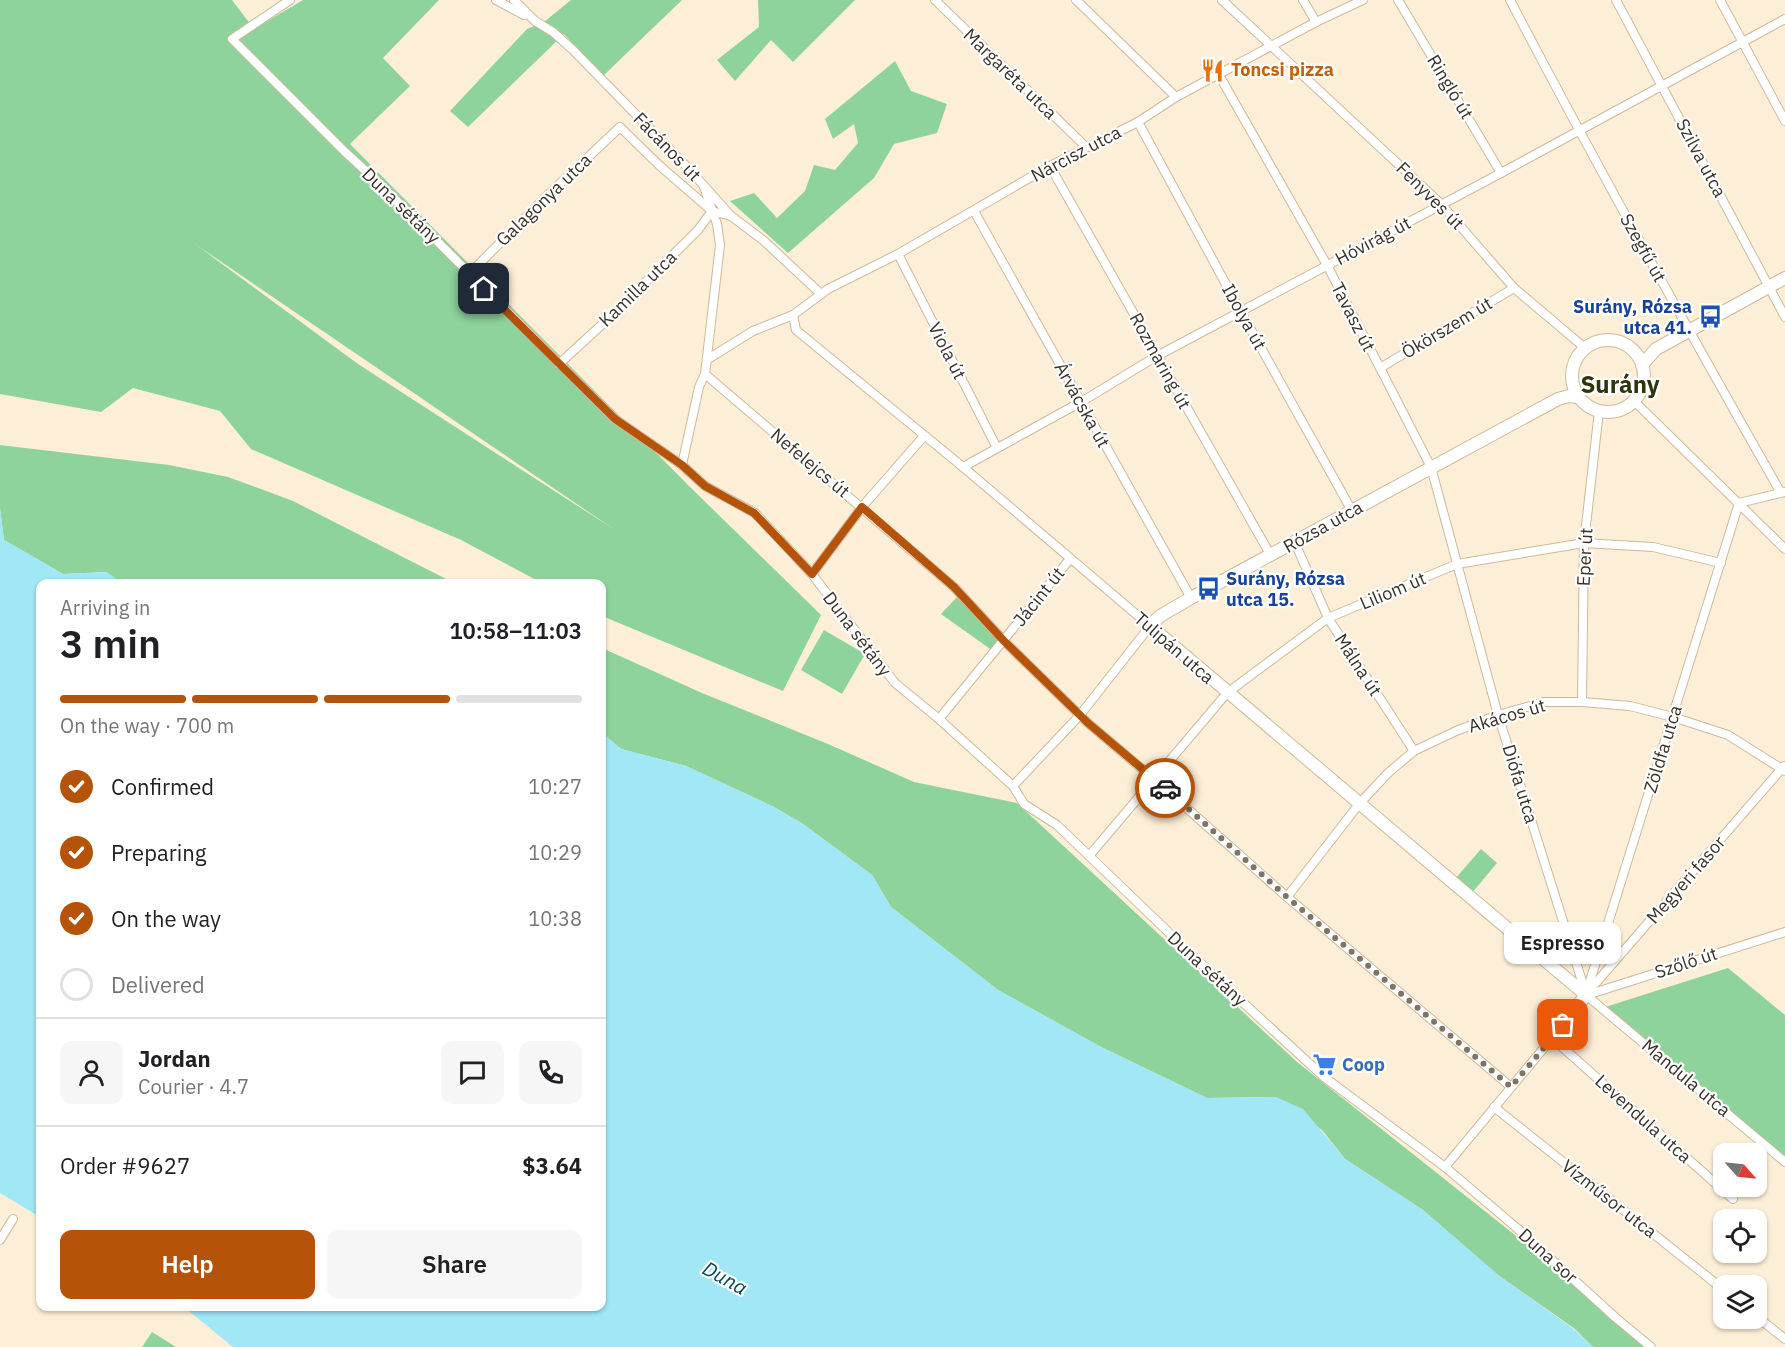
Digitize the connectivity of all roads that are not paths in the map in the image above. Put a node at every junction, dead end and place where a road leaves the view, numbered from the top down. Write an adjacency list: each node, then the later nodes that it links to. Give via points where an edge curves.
1 (290, 0): 34 (street, Duna sétány, via 232,39)
2 (496, 0): 14 (street)
3 (514, 0): 14 (street, Fácános út)
4 (935, 0): 24 (street, Margaréta utca)
5 (1076, 0): 20 (street)
6 (1222, 0): 17 (street, Fenyves út)
7 (1303, 0): 15 (street)
8 (1363, 0): 15 (street, Nárcisz utca)
9 (1398, 0): 26 (street, Ringló út)
10 (1510, 0): 23 (street, Szegfű út)
11 (1616, 0): 19 (street, Szilva utca)
12 (1720, 0): 16 (street)
13 (1785, 19): 16 (street, Hóvirág út)
14 (535, 21): 27 (street, Fácános út, via 573,50)
15 (1316, 22): 17 (street, Nárcisz utca)
16 (1743, 41): 19 (street, Hóvirág út); 21 (street)
17 (1271, 47): 18 (street, Nárcisz utca); 28 (street, Fenyves út)
18 (1219, 75): 20 (street, Nárcisz utca); 33 (street, Tavasz út)
19 (1662, 85): 23 (street, Hóvirág út); 36 (street, Szilva utca)
20 (1176, 97): 22 (street, Nárcisz utca)
21 (1785, 121)
22 (1138, 122): 24 (street, Nárcisz utca); 39 (street, Ibolya út)
23 (1579, 130): 26 (street, Hóvirág út); 42 (street, Szegfű út)
24 (1086, 147): 25 (street, Nárcisz utca)
25 (1050, 166): 30 (street, Nárcisz utca); 46 (street, Rozmaring út)
26 (1501, 173): 28 (street, Hóvirág út)
27 (704, 187): 29 (street); 31 (street, Fácános út)
28 (1441, 204): 33 (street, Hóvirág út); 37 (street, Fenyves út)
29 (712, 211): 31 (street); 34 (street, Galagonya utca, via 620,127); 47 (street, via 720,245); 48 (street, Kamilla utca, via 698,230)
30 (974, 211): 32 (street, Nárcisz utca); 56 (street, Árvácska út)
31 (731, 216): 38 (street, Fácános út)
32 (898, 254): 38 (street, Nárcisz utca); 59 (street, Viola út)
33 (1327, 265): 39 (street, Hóvirág út); 50 (street, Tavasz út)
34 (470, 274): 48 (street, Duna sétány)
35 (1785, 278): 36 (street)
36 (1770, 287): 41 (street, Szilva utca); 42 (street)
37 (1514, 288): 43 (street, Fenyves út); 50 (street, Ökörszem út)
38 (821, 294): 40 (street, Nárcisz utca)
39 (1240, 312): 46 (street, Hóvirág út); 66 (street, Ibolya út)
40 (793, 315): 47 (street, Nárcisz utca, via 753,331); 58 (street, Tulipán utca, via 796,330)
41 (1785, 317)
42 (1689, 331): 44 (street); 63 (street, Szegfű út)
43 (1585, 348): 45 (street, via 1607,340); 52 (street, via 1573,366)
44 (1656, 349): 45 (street); 49 (street)
45 (1632, 350): 49 (street)
46 (1157, 356): 56 (street, Hóvirág út); 70 (street, Rozmaring út)
47 (708, 359): 51 (street)
48 (559, 364): 60 (street, Duna sétány, via 615,419)
49 (1642, 364): 55 (street, via 1644,378)
50 (1380, 368): 62 (street, Tavasz út)
51 (705, 374): 60 (street); 65 (street, Nefelejcs út)
52 (1572, 379): 53 (street); 54 (street)
53 (1578, 397): 54 (street); 57 (street)
54 (1558, 399): 62 (street, Rózsa utca)
55 (1634, 401): 57 (street, via 1614,412); 64 (street)
56 (1081, 402): 59 (street, Hóvirág út); 75 (street, Árvácska út)
57 (1599, 411): 68 (street, Eper út)
58 (924, 436): 61 (street, Tulipán utca); 65 (street)
59 (997, 448): 61 (street, Hóvirág út)
60 (682, 465): 74 (street, Duna sétány, via 705,486 754,513)
61 (963, 467): 71 (street, Tulipán utca)
62 (1431, 467): 66 (street, Rózsa utca); 73 (street, Diófa utca)
63 (1783, 492): 64 (street)
64 (1739, 503): 69 (street); 72 (street, Zöldfa utca)
65 (862, 507): 74 (street); 78 (street, Nefelejcs út, via 954,587)
66 (1352, 511): 67 (street, Rózsa utca)
67 (1295, 543): 70 (street, Rózsa utca); 76 (street, Málna út)
68 (1584, 543): 72 (street, Liliom út, via 1653,547); 73 (street, Liliom út); 80 (street, Eper út)
69 (1785, 549)
70 (1271, 556): 75 (street, Rózsa utca)
71 (1070, 559): 77 (street, Tulipán utca); 78 (street, Jácint út)
72 (1721, 563): 83 (street, Zöldfa utca)
73 (1457, 564): 76 (street, Liliom út); 81 (street, Diófa utca)
74 (812, 574): 84 (street, Duna sétány, via 895,683)
75 (1191, 598): 77 (street, Rózsa utca)
76 (1328, 618): 79 (street, Liliom út); 85 (street, Málna út)
77 (1150, 626): 79 (street, Tulipán utca); 82 (street, Rózsa utca)
78 (1004, 641): 82 (street, Nefelejcs út); 84 (street, Jácint út)
79 (1227, 693): 87 (street, Liliom út); 89 (street, Tulipán utca)
80 (1582, 702): 81 (street, Akácos út, via 1544,702); 83 (street, Akácos út, via 1630,706)
81 (1498, 714): 85 (street, Akácos út); 93 (street, Diófa utca)
82 (1080, 716): 87 (street, Nefelejcs út); 88 (street, Rózsa utca)
83 (1673, 717): 86 (street, Akácos út, via 1728,735); 93 (street, Zöldfa utca)
84 (939, 719): 88 (street, Duna sétány)
85 (1414, 751): 89 (street, Akácos út)
86 (1784, 768): 93 (street, Megyeri fasor)
87 (1155, 780): 90 (street, Liliom út); 91 (street, Nefelejcs út)
88 (1012, 786): 90 (street, Duna sétány, via 1024,804 1057,825)
89 (1359, 804): 91 (street, Akácos út); 93 (street, Tulipán utca)
90 (1089, 855): 99 (street, Duna sétány, via 1324,1077)
91 (1287, 897): 96 (street, Nefelejcs út)
92 (1785, 932): 93 (street, Szőlő út)
93 (1586, 995): 94 (street); 98 (street, Mandula utca)
94 (1563, 1025): 95 (street)
95 (1552, 1038): 96 (street); 100 (street, Levendula utca)
96 (1511, 1087): 97 (street)
97 (1494, 1107): 99 (street); 103 (street, Vízműsor utca)
98 (1785, 1162)
99 (1445, 1167): 106 (street, Duna sor)
100 (1733, 1199)
101 (13, 1219): 102 (street)
102 (0, 1240)
103 (1713, 1281)
104 (1767, 1324): 105 (street)
105 (1785, 1338)
106 (1651, 1347)

